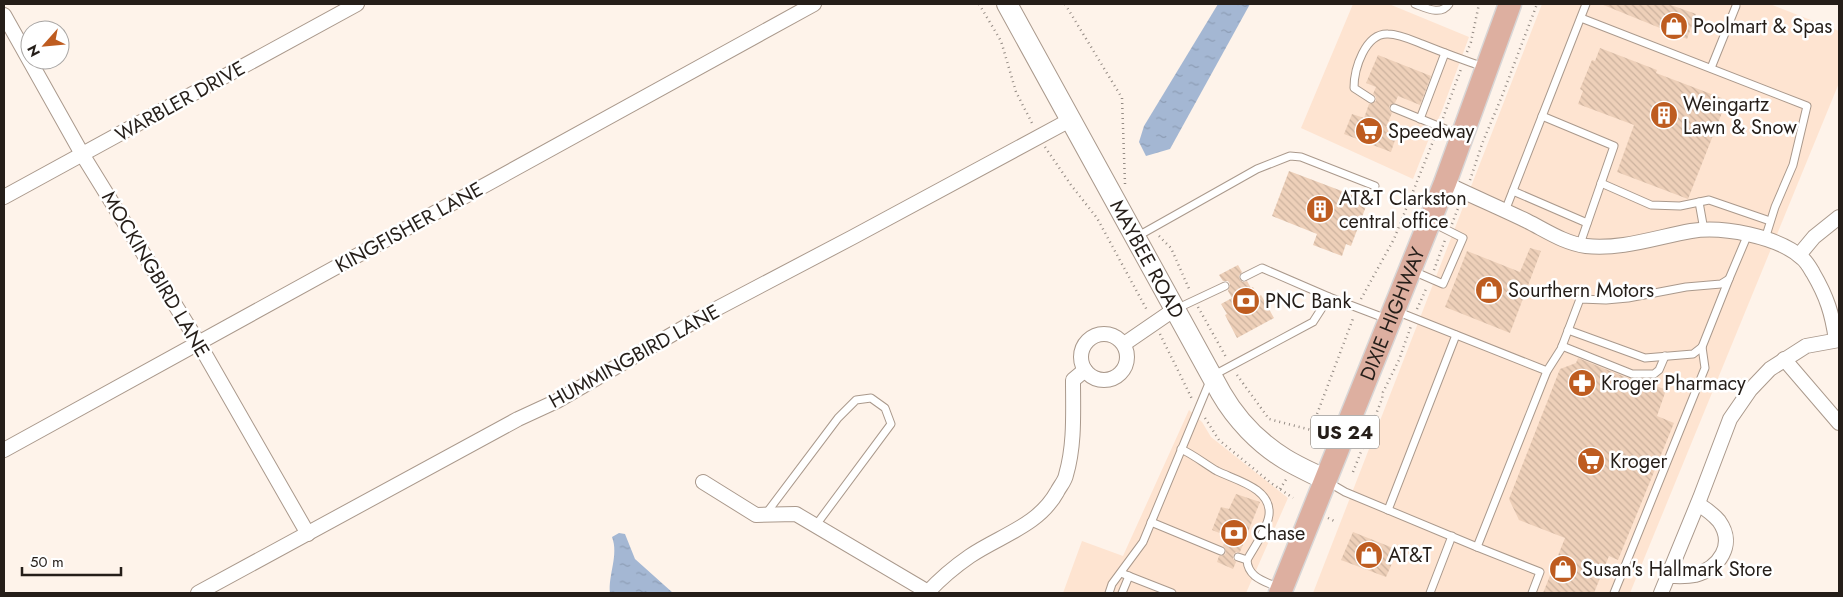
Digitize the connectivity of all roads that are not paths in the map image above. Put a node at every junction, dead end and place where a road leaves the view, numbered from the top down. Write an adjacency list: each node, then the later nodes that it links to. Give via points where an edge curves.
1 (357, 4): 21 (street, WARBLER DRIVE)
2 (814, 4): 49 (street, KINGFISHER LANE)
3 (1006, 4): 19 (main road, MAYBEE ROAD)
4 (1415, 4): 6 (lane, via 1438,11 1446,8)
5 (1439, 4): 6 (lane)
6 (1447, 4)
7 (1510, 4): 13 (main road, DIXIE HIGHWAY / US 24)
8 (1586, 4): 11 (lane)
9 (1736, 6): 14 (lane)
10 (4, 14): 21 (street, MOCKINGBIRD LANE)
11 (1581, 18): 14 (lane); 17 (lane)
12 (1445, 53): 13 (lane); 15 (lane, via 1388,34 1374,38 1367,44 1354,78 1354,88); 18 (lane)
13 (1486, 68): 20 (main road, DIXIE HIGHWAY / US 24)
14 (1711, 68): 31 (lane, via 1807,106 1794,165)
15 (1371, 100)
16 (1394, 108): 18 (lane)
17 (1542, 116): 23 (lane, via 1614,146); 25 (lane)
18 (1420, 119): 20 (lane)
19 (1070, 120): 34 (main road, MAYBEE ROAD); 68 (street, HUMMINGBIRD LANE, via 716,309 556,401)
20 (1462, 136): 22 (main road, DIXIE HIGHWAY / US 24)
21 (82, 154): 26 (street, WARBLER DRIVE); 49 (street, MOCKINGBIRD LANE)
22 (1445, 183): 28 (street); 30 (main road, DIXIE HIGHWAY / US 24)
23 (1601, 183): 27 (lane, via 1651,205 1680,206); 32 (lane)
24 (1375, 186): 34 (lane, via 1301,157 1290,156 1257,169)
25 (1513, 192): 28 (lane); 32 (lane)
26 (4, 197)
27 (1699, 202): 31 (lane, via 1709,200); 33 (lane)
28 (1505, 211): 37 (street, via 1568,242)
29 (1839, 218): 38 (street, via 1814,237)
30 (1430, 221): 39 (main road, DIXIE HIGHWAY / US 24); 39 (lane, via 1463,238 1443,284)
31 (1770, 221): 36 (lane)
32 (1587, 223): 37 (lane)
33 (1704, 230): 35 (street, via 1733,230); 37 (street, via 1611,246)
34 (1143, 232): 44 (main road, MAYBEE ROAD)
35 (1748, 234): 36 (street); 41 (lane)
36 (1765, 239): 38 (street)
37 (1580, 244)
38 (1799, 255): 48 (street, via 1822,288)
39 (1410, 270): 45 (main road, DIXIE HIGHWAY / US 24)
40 (1244, 277): 43 (lane, via 1262,268)
41 (1729, 279): 46 (lane, via 1721,284 1686,286 1628,298 1580,299); 52 (lane)
42 (1225, 286): 44 (lane)
43 (1329, 297): 45 (lane, via 1357,308); 57 (lane, via 1314,322)
44 (1175, 309): 50 (street); 57 (main road, MAYBEE ROAD)
45 (1399, 317): 47 (lane); 61 (main road, DIXIE HIGHWAY / US 24)
46 (1568, 330): 51 (lane); 53 (lane, via 1645,358)
47 (1456, 335): 56 (lane); 64 (lane)
48 (1838, 340): 54 (street, via 1806,346)
49 (198, 342): 60 (street, KINGFISHER LANE); 68 (street, MOCKINGBIRD LANE)
50 (1124, 344): 55 (street, via 1127,362 1117,376 1100,380); 55 (street, via 1108,334 1091,337 1081,352)
51 (1562, 346): 53 (lane, via 1632,374 1654,374); 56 (lane)
52 (1702, 347): 53 (lane, via 1693,354); 85 (lane, via 1706,368)
53 (1665, 356)
54 (1784, 359): 58 (street); 63 (street, via 1750,390 1730,419)
55 (1084, 370): 79 (street, via 1073,380 1072,447 1066,477 1053,500 1036,518 971,555 940,579)
56 (1547, 371): 70 (lane)
57 (1212, 376): 59 (lane); 61 (main road, MAYBEE ROAD, via 1234,412 1264,444)
58 (1839, 423)
59 (1181, 449): 66 (lane); 73 (lane, via 1254,488 1268,504 1269,516 1265,527)
60 (4, 450)
61 (1326, 480): 64 (lane, via 1345,492); 77 (main road, DIXIE HIGHWAY / US 24)
62 (703, 482): 65 (street, via 756,515)
63 (1698, 504): 76 (street); 76 (street, via 1720,523 1726,538 1725,550 1715,565 1704,571 1689,576)
64 (1388, 510): 69 (lane)
65 (765, 515): 67 (street, via 796,514); 67 (lane, via 838,418 856,400 871,398 885,408 891,424)
66 (1151, 522): 71 (lane); 74 (lane)
67 (816, 526): 79 (street)
68 (308, 534): 78 (street, HUMMINGBIRD LANE)
69 (1452, 536): 70 (lane); 83 (lane)
70 (1477, 547): 84 (lane, via 1540,572)
71 (1221, 551)
72 (1238, 557): 73 (lane)
73 (1247, 560): 77 (lane, via 1247,568 1252,574)
74 (1121, 573): 75 (lane); 80 (lane)
75 (1129, 576): 81 (lane); 82 (lane)
76 (1668, 576): 86 (street)
77 (1281, 592)
78 (198, 593)
79 (928, 593)
80 (1108, 593)
81 (1122, 593)
82 (1172, 593)
83 (1430, 593)
84 (1532, 593)
85 (1614, 593)
86 (1661, 593)

